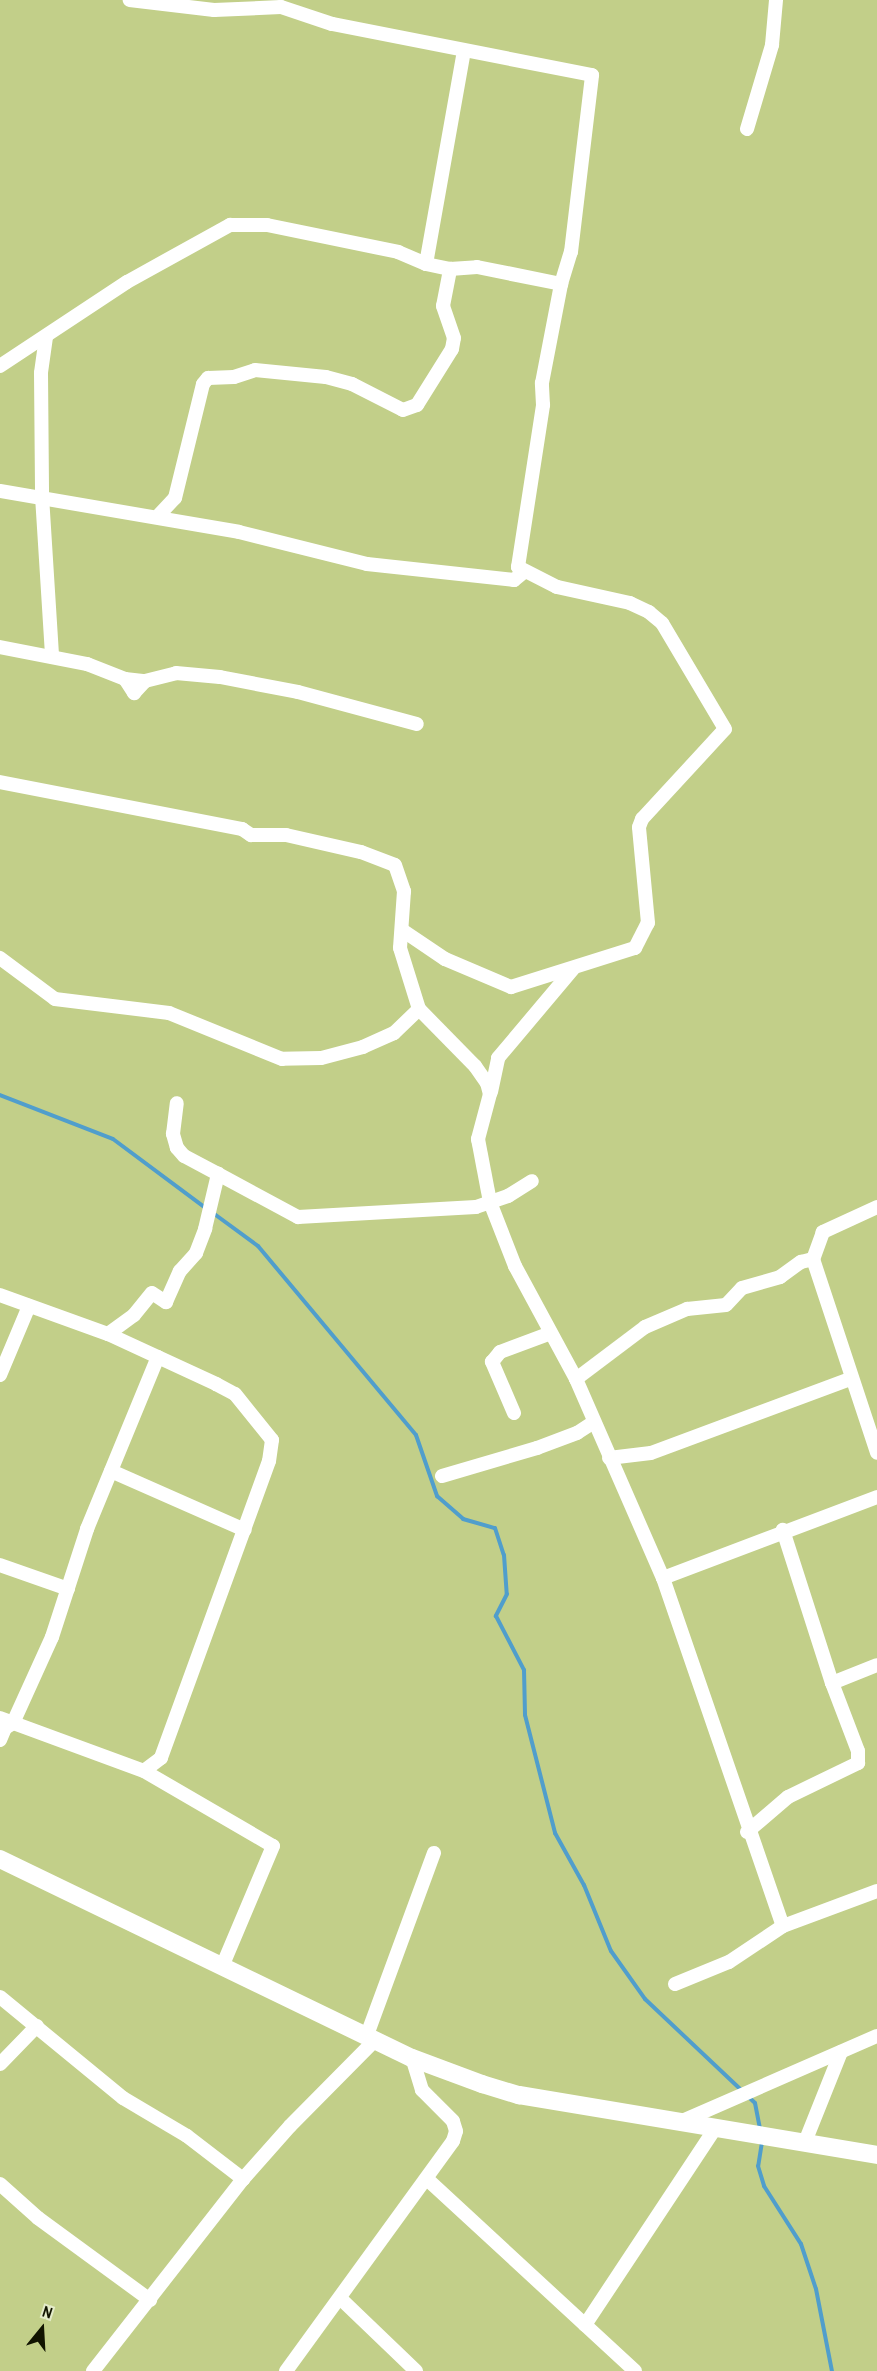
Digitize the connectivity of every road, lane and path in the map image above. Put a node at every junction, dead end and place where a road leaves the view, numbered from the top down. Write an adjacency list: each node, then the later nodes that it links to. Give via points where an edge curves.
1 (130, 0): 3 (street, via 214,10)
2 (776, 0): 5 (street, via 772,45)
3 (245, 4): 4 (street, via 281,7 332,24)
4 (464, 50): 6 (street); 8 (street, via 592,75 571,252)
5 (747, 129)
6 (426, 264): 7 (street); 9 (street, via 398,252 267,225 230,225 127,282)
7 (450, 269): 8 (street, via 477,267); 13 (street, via 443,306 454,338 452,349 417,405 403,410 352,384 326,377 255,370 234,377 208,378 202,384 175,498)
8 (561, 284): 14 (street, via 542,383 543,405 518,567)
9 (46, 337): 10 (street); 12 (street, via 41,372)
10 (0, 366)
11 (0, 491): 12 (street)
12 (42, 496): 13 (street); 16 (street)
13 (158, 516): 14 (street, via 324,551 367,564 514,580)
14 (524, 572): 21 (street, via 557,587 630,603 649,612 662,623 725,729 642,819 639,827 648,923 642,939 635,948)
15 (0, 647): 16 (street)
16 (52, 657): 17 (street, via 145,681 176,673 220,677 297,692)
17 (417, 724)
18 (0, 782): 19 (street, via 242,830 251,835 286,835 362,852 395,865 404,891)
19 (402, 930): 21 (street, via 445,959 512,987); 22 (street, via 400,948)
20 (0, 958): 22 (street, via 56,999 170,1013 282,1059 321,1058 363,1047 394,1033)
21 (573, 969): 23 (street, via 498,1058)
22 (418, 1009): 23 (street, via 475,1066)
23 (490, 1094): 27 (street, via 478,1139)
24 (177, 1103): 25 (street, via 173,1134 177,1148 184,1156)
25 (218, 1174): 27 (street, via 298,1217 442,1211); 33 (street, via 196,1253 180,1271 171,1295 166,1302 152,1293 134,1315)
26 (531, 1181): 27 (street)
27 (490, 1202): 32 (street, via 515,1266)
28 (877, 1207): 29 (street, via 823,1232)
29 (813, 1259): 36 (street, via 801,1262 780,1277 742,1288 726,1305 687,1309 645,1327); 37 (street)
30 (0, 1295): 31 (street)
31 (29, 1306): 33 (street); 35 (street)
32 (550, 1333): 36 (street); 38 (street, via 500,1352 492,1362)
33 (108, 1334): 34 (street)
34 (158, 1357): 42 (street); 45 (street, via 235,1394 272,1440 269,1461)
35 (0, 1375)
36 (576, 1379): 39 (street)
37 (850, 1379): 40 (street); 41 (street, via 651,1453)
38 (514, 1413)
39 (594, 1422): 41 (street); 43 (street, via 537,1448)
40 (877, 1452)
41 (609, 1458): 48 (street)
42 (111, 1471): 45 (street); 49 (street)
43 (442, 1476)
44 (877, 1497): 46 (street)
45 (245, 1530): 54 (street, via 161,1758)
46 (783, 1530): 48 (street); 51 (street)
47 (0, 1565): 49 (street)
48 (663, 1578): 55 (street)
49 (68, 1589): 52 (street, via 52,1637)
50 (877, 1665): 51 (street)
51 (832, 1683): 55 (street, via 858,1751 858,1763 788,1797)
52 (7, 1720): 53 (street); 54 (street)
53 (0, 1740)
54 (144, 1771): 60 (street, via 273,1846)
55 (747, 1832): 59 (street)
56 (434, 1853): 65 (street)
57 (0, 1859): 60 (main road)
58 (877, 1891): 59 (street)
59 (783, 1926): 61 (street, via 729,1962)
60 (222, 1967): 65 (main road)
61 (675, 1984)
62 (0, 1997): 63 (street)
63 (37, 2026): 68 (street); 73 (street, via 123,2098 188,2136)
64 (877, 2036): 66 (street)
65 (371, 2037): 67 (main road); 73 (street)
66 (841, 2052): 69 (street); 71 (street)
67 (412, 2058): 69 (main road, via 519,2095); 74 (street, via 422,2090 446,2112 456,2132)
68 (0, 2064)
69 (680, 2121): 70 (main road)
70 (716, 2127): 71 (main road); 78 (street)
71 (805, 2142): 72 (main road)
72 (877, 2155)
73 (243, 2179): 77 (street)
74 (427, 2179): 76 (street); 78 (street)
75 (0, 2184): 77 (street, via 38,2218)
76 (341, 2299): 80 (street); 81 (street)
77 (150, 2300): 79 (street)
78 (585, 2325): 82 (street)
79 (93, 2371)
80 (286, 2371)
81 (416, 2371)
82 (634, 2371)

